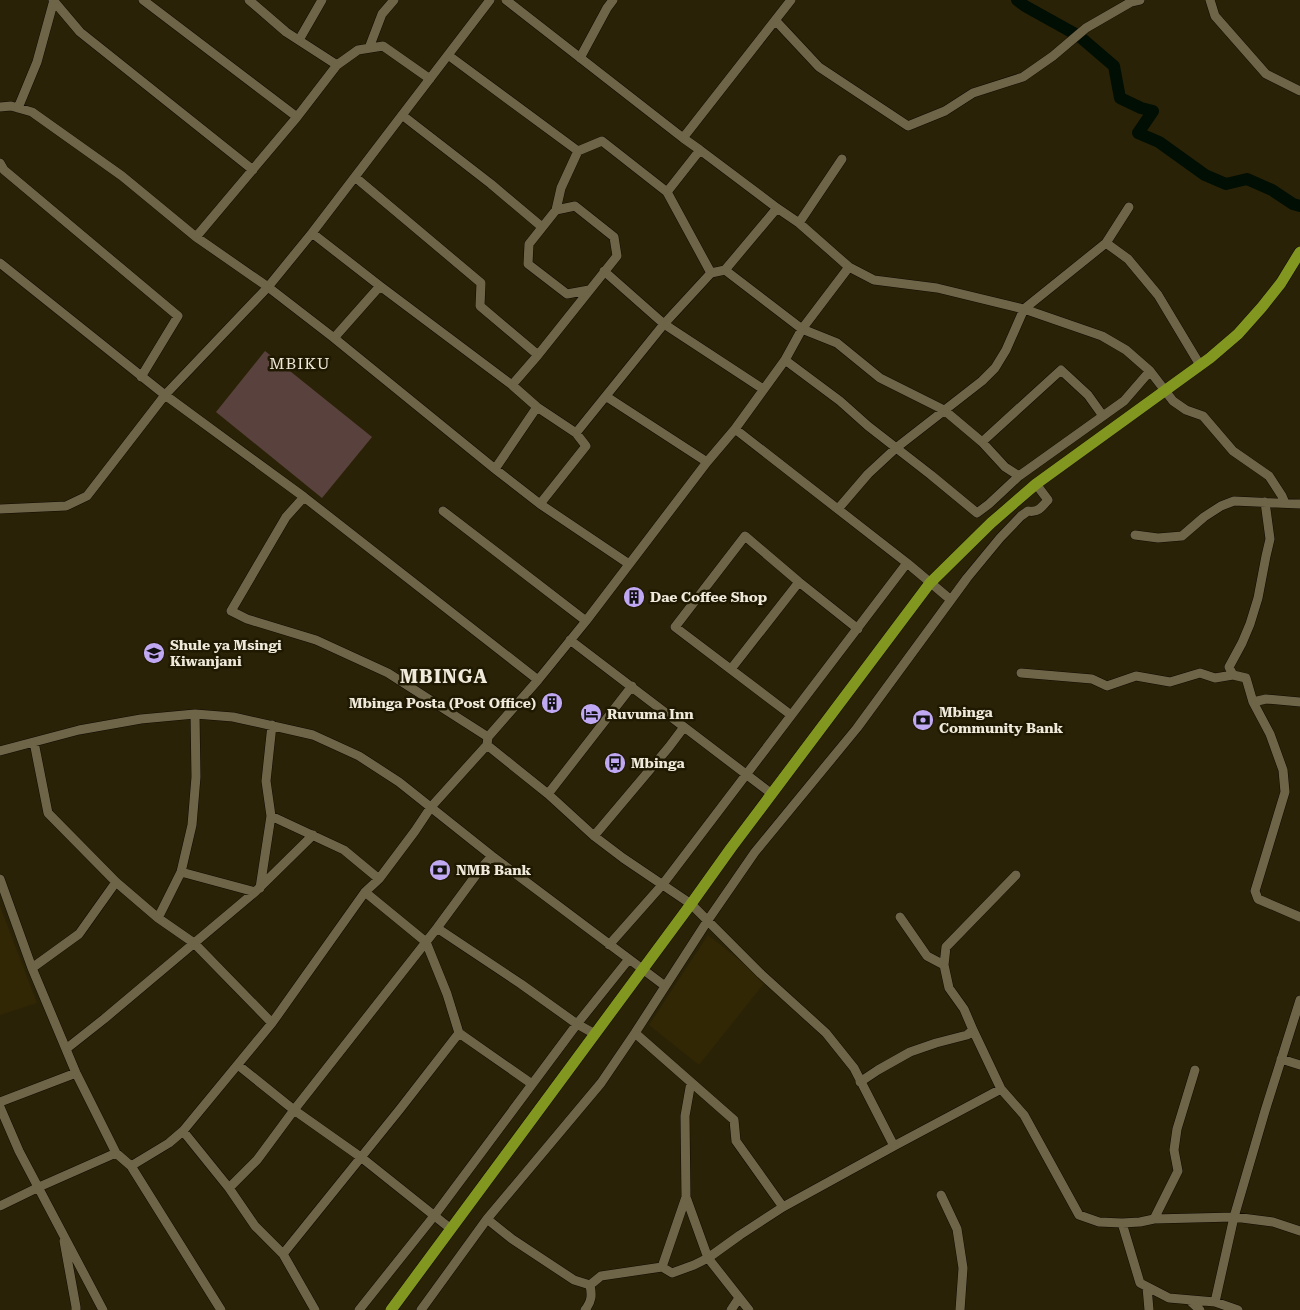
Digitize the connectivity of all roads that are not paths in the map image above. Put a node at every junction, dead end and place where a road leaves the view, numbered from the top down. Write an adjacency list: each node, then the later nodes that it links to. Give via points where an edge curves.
1 (53, 0): 21 (street, via 37,62); 29 (street, via 80,32)
2 (143, 0): 23 (street)
3 (249, 0): 13 (street)
4 (322, 0): 13 (street)
5 (394, 0): 14 (street, via 382,14)
6 (490, 0): 15 (street)
7 (506, 0): 16 (street)
8 (613, 0): 16 (street)
9 (791, 0): 12 (street)
10 (1140, 0): 12 (street, via 1086,28 1023,77 973,93 945,111 908,126 819,67)
11 (1210, 0): 19 (street, via 1215,16 1266,74)
12 (776, 21): 24 (street)
13 (298, 40): 17 (street)
14 (369, 48): 17 (street, via 358,50); 18 (street, via 383,46)
15 (448, 55): 18 (street); 26 (street)
16 (580, 58): 24 (street)
17 (337, 65): 23 (street)
18 (430, 79): 22 (street)
19 (1300, 91)
20 (0, 107): 21 (street)
21 (18, 108): 38 (street, via 32,112 122,176)
22 (402, 115): 30 (street); 36 (street)
23 (297, 117): 29 (street)
24 (682, 138): 25 (street)
25 (700, 150): 31 (street); 33 (street)
26 (578, 151): 31 (street, via 602,141); 34 (street)
27 (842, 158): 35 (street)
28 (0, 163): 57 (street, via 4,170 178,316)
29 (253, 170): 38 (street)
30 (355, 177): 37 (street); 53 (street, via 481,283 480,306)
31 (667, 192): 45 (street)
32 (1129, 207): 39 (street)
33 (777, 208): 35 (street); 43 (street)
34 (556, 210): 36 (street); 44 (street, via 575,206 614,237 617,256)
35 (799, 223): 42 (street)
36 (542, 227): 48 (street, via 529,244 528,264 567,294)
37 (312, 233): 46 (street); 47 (street)
38 (196, 237): 47 (street)
39 (1106, 243): 49 (street); 55 (street, via 1128,259 1158,295)
40 (1300, 252): 55 (main road, via 1262,307 1238,334)
41 (0, 263): 57 (street)
42 (849, 268): 49 (street, via 874,280 936,288); 51 (street)
43 (725, 270): 45 (street); 51 (street)
44 (604, 271): 48 (street); 50 (street)
45 (711, 273): 50 (street)
46 (380, 286): 52 (street); 58 (street)
47 (268, 287): 52 (street); 61 (street)
48 (589, 290): 53 (street)
49 (1024, 309): 56 (street, via 1102,336 1126,350); 64 (street, via 995,368)
50 (664, 324): 59 (street); 62 (street)
51 (802, 329): 54 (street); 64 (street, via 837,343 880,378)
52 (334, 338): 71 (street)
53 (538, 355): 58 (street)
54 (785, 360): 59 (street); 69 (street)
55 (1200, 365): 60 (main road)
56 (1150, 371): 60 (street); 65 (street, via 1124,401)
57 (141, 377): 61 (street)
58 (512, 385): 63 (street)
59 (763, 389): 66 (street)
60 (1165, 390): 73 (main road); 76 (street, via 1186,410 1203,416 1233,451 1269,476)
61 (165, 395): 74 (street); 79 (street, via 87,496 66,506)
62 (607, 397): 67 (street); 70 (street)
63 (537, 407): 67 (street); 71 (street)
64 (944, 410): 68 (street); 69 (street)
65 (1103, 416): 68 (street, via 1088,395 1061,370); 72 (street)
66 (735, 429): 70 (street); 80 (street)
67 (576, 434): 77 (street, via 586,446)
68 (982, 442): 72 (street, via 1005,467)
69 (896, 448): 72 (street, via 977,513); 80 (street)
70 (707, 462): 84 (street)
71 (495, 469): 77 (street)
72 (1019, 476)
73 (1036, 484): 86 (main road, via 990,523); 87 (street, via 1048,500 1040,509 1021,516)
74 (304, 497): 94 (street); 102 (street, via 286,517 231,611 316,640 388,673)
75 (1265, 502): 76 (street); 82 (street, via 1234,501 1221,506 1182,536 1158,538); 93 (street, via 1270,539 1250,624 1229,667)
76 (1285, 503): 78 (street)
77 (540, 504): 84 (street)
78 (1300, 504)
79 (0, 509)
80 (838, 509): 83 (street)
81 (443, 511): 88 (street)
82 (1135, 535)
83 (906, 563): 86 (street); 89 (street)
84 (629, 564): 88 (street)
85 (799, 582): 89 (street); 91 (street); 91 (street, via 745,536 675,627)
86 (930, 583): 87 (street); 107 (main road)
87 (951, 600): 125 (street, via 857,728 755,852)
88 (586, 621): 90 (street)
89 (858, 629): 99 (street)
90 (570, 640): 94 (street); 95 (street)
91 (731, 669): 99 (street)
92 (1021, 673): 93 (street, via 1092,679 1107,686 1136,676 1170,682 1200,673 1215,678)
93 (1233, 674): 96 (street, via 1246,678)
94 (538, 680): 102 (street)
95 (632, 686): 101 (street); 106 (street)
96 (1253, 702): 97 (street, via 1266,699); 123 (street, via 1270,734 1283,770 1285,792 1255,891 1258,899)
97 (1300, 702)
98 (195, 714): 100 (street); 103 (street, via 124,722); 113 (street, via 196,777 192,825)
99 (791, 715): 105 (street)
100 (272, 725): 108 (street, via 313,736 359,756); 109 (street, via 266,781)
101 (684, 727): 105 (street); 111 (street)
102 (487, 741): 106 (street); 108 (street)
103 (34, 742): 104 (street); 117 (street, via 48,813)
104 (0, 751)
105 (746, 774): 107 (street); 118 (street)
106 (548, 794): 111 (street)
107 (772, 794): 121 (main road)
108 (431, 807): 112 (street); 116 (street)
109 (271, 816): 110 (street); 119 (street)
110 (313, 835): 116 (street, via 344,850); 119 (street)
111 (594, 836): 118 (street)
112 (492, 856): 126 (street); 129 (street)
113 (181, 872): 119 (street); 124 (street)
114 (1016, 875): 131 (street, via 946,947)
115 (0, 879): 132 (street)
116 (379, 879): 120 (street)
117 (116, 882): 124 (street); 132 (street, via 79,934)
118 (663, 884): 121 (street); 129 (street)
119 (257, 890): 128 (street)
120 (365, 892): 127 (street); 136 (street)
121 (691, 904): 125 (street); 133 (main road)
122 (900, 917): 131 (street, via 927,956)
123 (1300, 917)
124 (158, 918): 128 (street)
125 (708, 920): 134 (street); 149 (street, via 826,1033 854,1068)
126 (437, 928): 127 (street); 137 (street)
127 (426, 942): 139 (street); 154 (street)
128 (194, 943): 136 (street); 142 (street)
129 (609, 945): 130 (street)
130 (629, 959): 133 (street); 137 (street)
131 (944, 965): 138 (street, via 949,988)
132 (32, 968): 142 (street)
133 (642, 970): 134 (street); 141 (main road)
134 (665, 986): 140 (street)
135 (1300, 1000): 143 (street)
136 (272, 1023): 144 (street)
137 (577, 1024): 141 (street); 150 (street)
138 (973, 1030): 149 (street, via 967,1035 910,1052); 151 (street)
139 (459, 1033): 150 (street); 158 (street)
140 (635, 1033): 148 (street); 168 (street, via 601,1083)
141 (595, 1034): 171 (main road)
142 (66, 1049): 147 (street)
143 (1281, 1059): 145 (street); 167 (street)
144 (238, 1065): 154 (street); 155 (street)
145 (1300, 1065)
146 (1195, 1070): 169 (street, via 1177,1129 1174,1150 1178,1171)
147 (76, 1073): 152 (street); 157 (street)
148 (691, 1082): 163 (street, via 685,1116); 165 (street, via 734,1120 736,1141)
149 (860, 1082): 156 (street)
150 (532, 1084): 166 (street)
151 (1002, 1089): 156 (street); 170 (street, via 1024,1115 1079,1215 1099,1222)
152 (0, 1102)
153 (0, 1107): 160 (street)
154 (294, 1110): 158 (street); 161 (street, via 257,1160)
155 (183, 1132): 159 (street); 161 (street)
156 (894, 1146): 165 (street)
157 (116, 1153): 159 (street); 160 (street)
158 (362, 1158): 166 (street); 174 (street)
159 (131, 1166): 184 (street)
160 (39, 1186): 164 (street); 172 (street)
161 (228, 1188): 174 (street, via 255,1226)
162 (941, 1195): 192 (street, via 957,1229 963,1268)
163 (686, 1197): 175 (street); 176 (street)
164 (0, 1206)
165 (783, 1207): 175 (street)
166 (434, 1216): 171 (street); 186 (street)
167 (1234, 1217): 169 (street); 173 (street, via 1272,1222); 181 (street)
168 (487, 1219): 177 (street, via 574,1280); 188 (street)
169 (1154, 1219): 170 (street)
170 (1122, 1223): 178 (street, via 1140,1283)
171 (451, 1229): 187 (main road)
172 (62, 1231): 182 (street); 183 (street)
173 (1300, 1231)
174 (283, 1254): 185 (street)
175 (708, 1258): 176 (street, via 672,1273); 179 (street)
176 (662, 1267): 177 (street, via 601,1276)
177 (590, 1285): 189 (street, via 592,1296)
178 (1147, 1287): 180 (street, via 1169,1298); 193 (street)
179 (739, 1298): 190 (street); 191 (street)
180 (1189, 1300): 181 (street); 194 (street)
181 (1215, 1302): 195 (street)
182 (76, 1310)
183 (103, 1310)
184 (221, 1310)
185 (315, 1310)
186 (359, 1310)
187 (391, 1310)
188 (421, 1310)
189 (586, 1310)
190 (731, 1310)
191 (749, 1310)
192 (960, 1310)
193 (1149, 1310)
194 (1200, 1310)
195 (1238, 1310)

